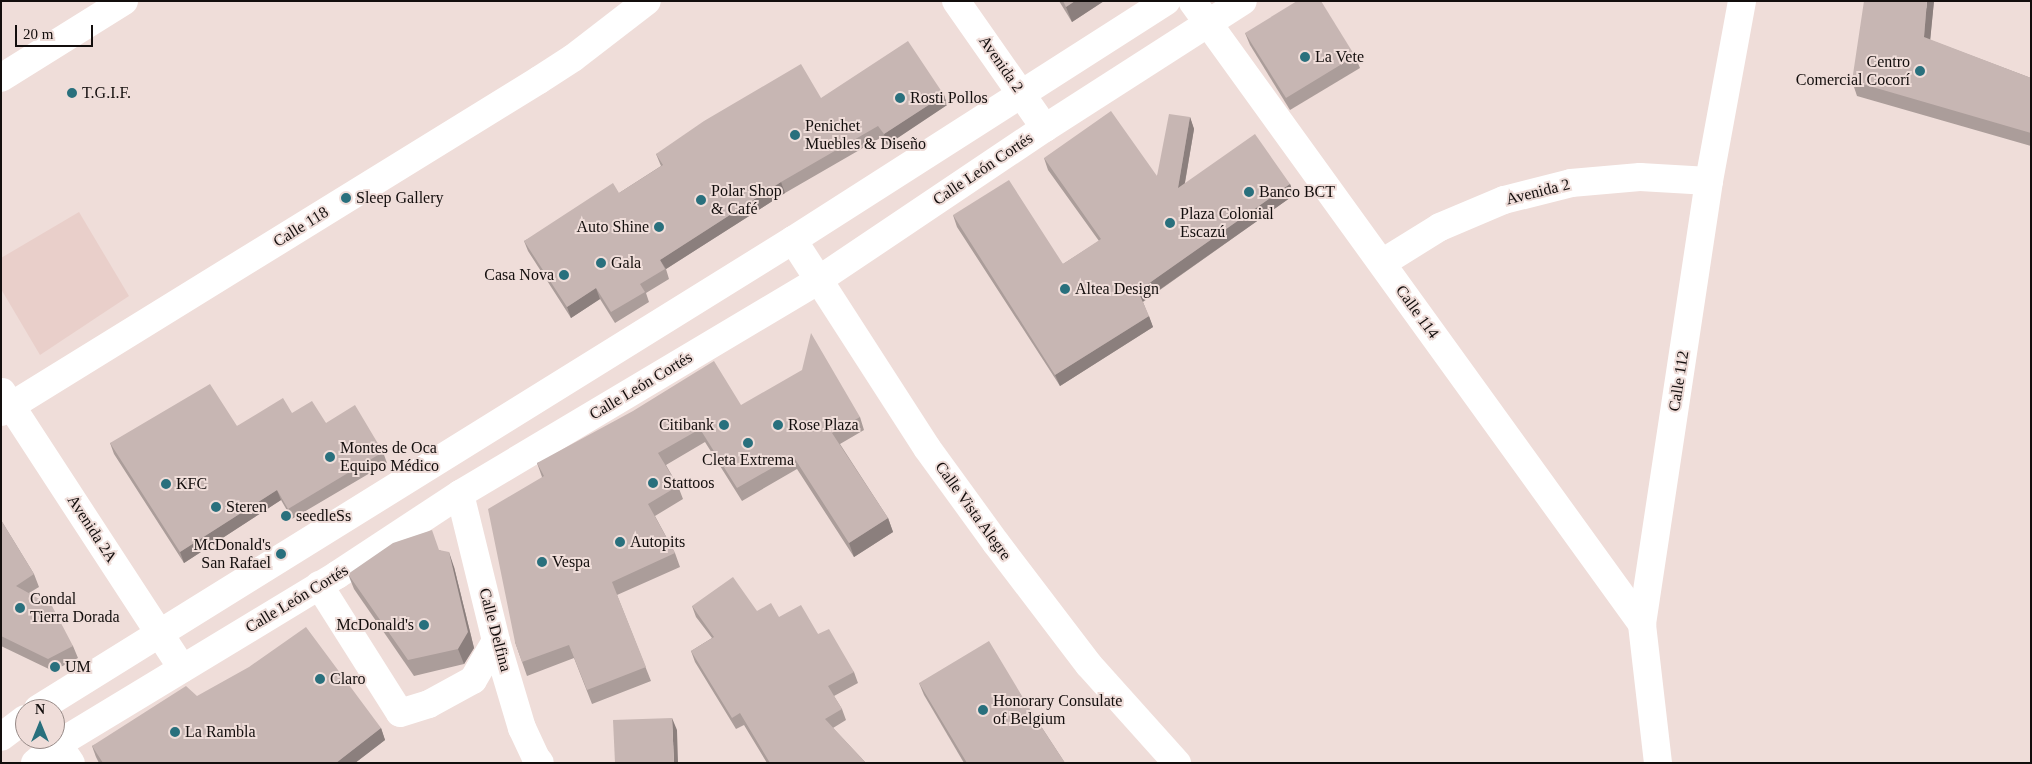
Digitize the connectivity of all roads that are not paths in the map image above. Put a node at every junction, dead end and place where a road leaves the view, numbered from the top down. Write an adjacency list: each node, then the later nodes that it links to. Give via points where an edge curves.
1 (124, 1): 9 (street)
2 (647, 1): 16 (street, Calle 118, via 539,80)
3 (956, 1): 10 (street, Avenida 2)
4 (1166, 1): 10 (street)
5 (1192, 1): 8 (street, Calle 114)
6 (1243, 1): 8 (street, Calle León Cortés)
7 (1742, 1): 12 (street, Calle 112)
8 (1208, 25): 11 (street, Calle León Cortés); 14 (street, Calle 114)
9 (1, 78)
10 (1022, 95): 11 (street, Avenida 2); 13 (street)
11 (1045, 128): 15 (street, Calle León Cortés)
12 (1709, 181): 14 (street, Avenida 2, via 1640,177 1571,183 1504,200 1440,227); 19 (street, Calle 112)
13 (793, 240): 15 (street, Calle Vista Alegre); 20 (street)
14 (1382, 263): 19 (street, Calle 114)
15 (820, 279): 17 (street, Calle León Cortés); 29 (street, Calle Vista Alegre, via 927,448 996,543 1089,665)
16 (5, 403): 20 (street, Avenida 2A)
17 (460, 494): 18 (street, Calle León Cortés); 21 (street, Calle Delfina)
18 (319, 586): 21 (street, via 400,713 429,704 473,680); 22 (street, Calle León Cortés)
19 (1642, 624): 30 (street, Calle 112)
20 (160, 633): 22 (street, Avenida 2A); 23 (street)
21 (496, 641): 28 (street, Calle Delfina, via 522,728)
22 (182, 668): 26 (street, Calle León Cortés)
23 (54, 699)
24 (15, 726): 25 (street)
25 (1, 737)
26 (64, 754): 27 (street, Calle León Cortés)
27 (35, 763)
28 (540, 763)
29 (1178, 763)
30 (1658, 763)

